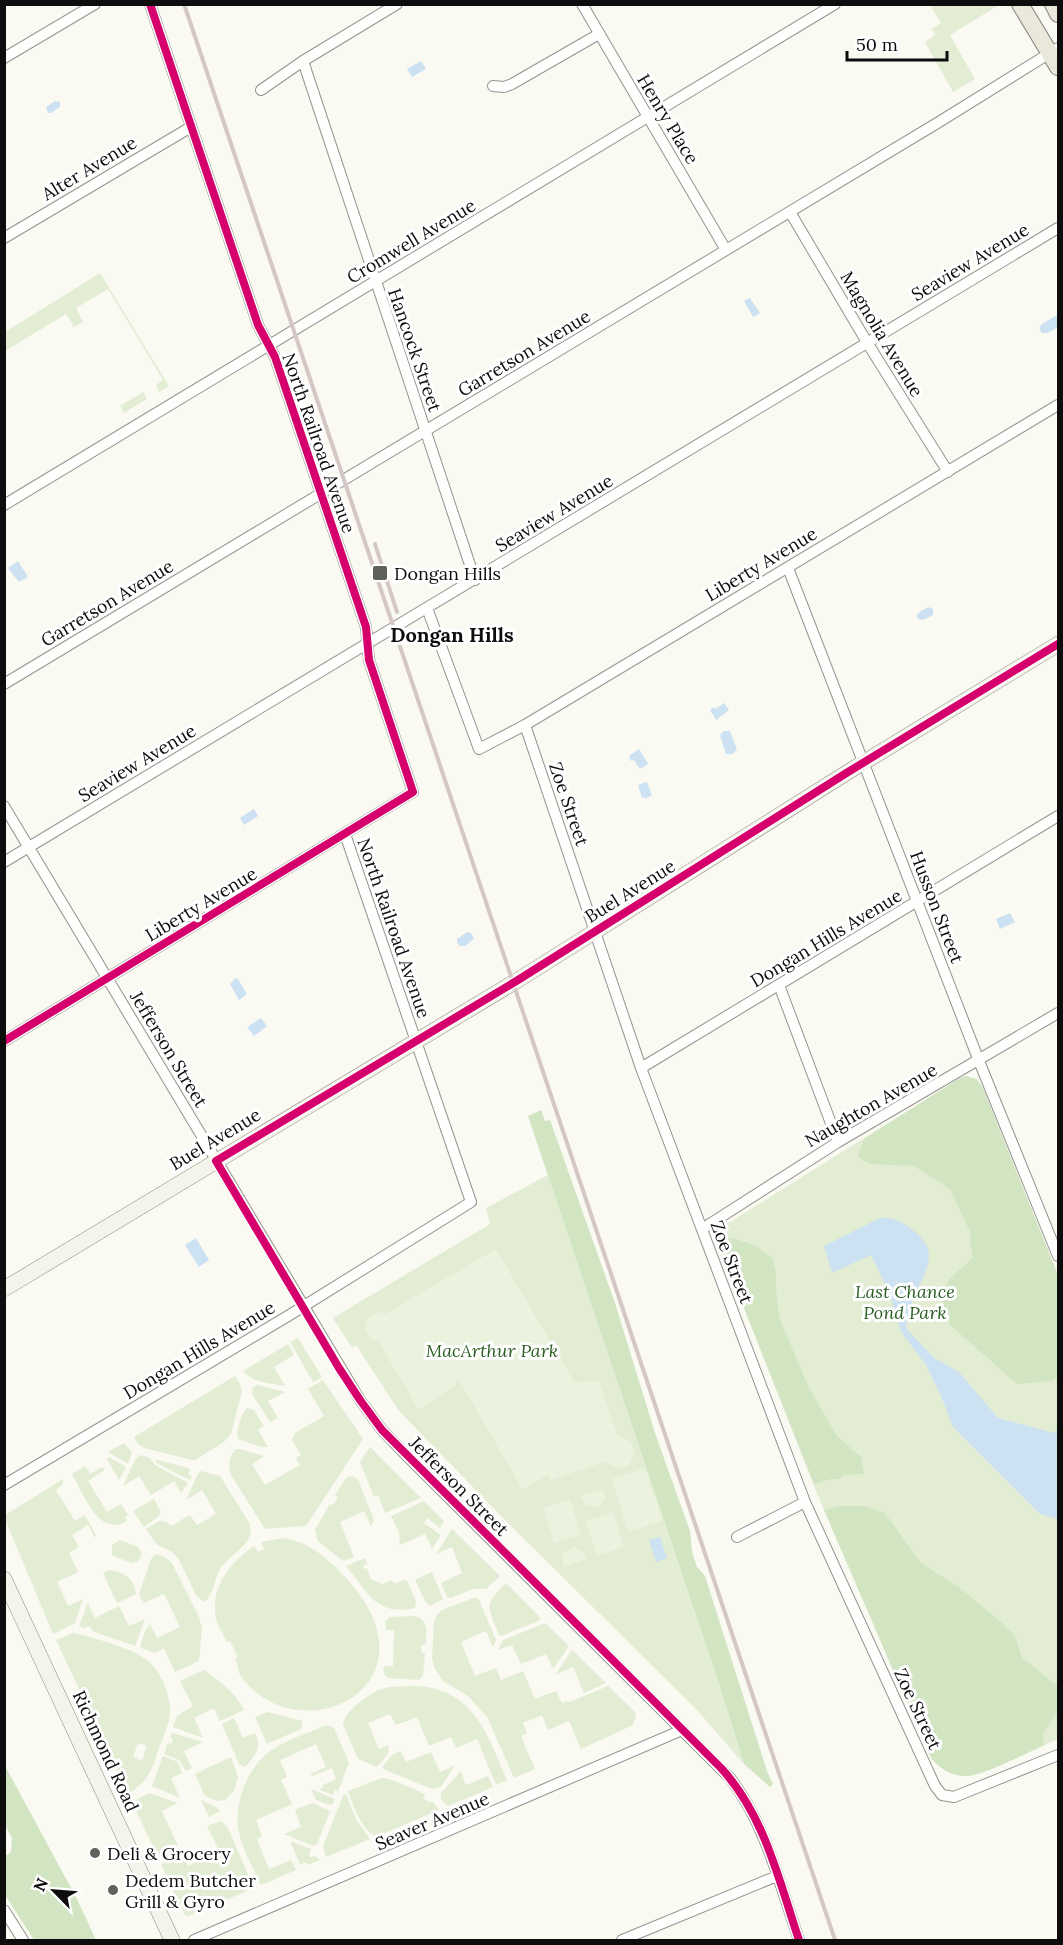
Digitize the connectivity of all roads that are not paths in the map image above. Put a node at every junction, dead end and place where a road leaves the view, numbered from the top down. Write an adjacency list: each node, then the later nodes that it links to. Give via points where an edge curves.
1 (95, 4): 11 (street)
2 (150, 4): 16 (street, North Railroad Avenue)
3 (397, 4): 12 (street)
4 (582, 4): 9 (street, Henry Place)
5 (835, 4): 15 (street, Cromwell Avenue)
6 (1020, 4): 10 (main road)
7 (1053, 4): 8 (main road)
8 (1059, 14)
9 (599, 34): 13 (street, via 512,84); 15 (street, Henry Place)
10 (1056, 56): 17 (street, Garretson Avenue)
11 (4, 58)
12 (303, 61): 14 (street); 21 (street, Hancock Street)
13 (493, 86)
14 (261, 90)
15 (648, 118): 20 (street, Henry Place); 21 (street, Cromwell Avenue)
16 (191, 127): 19 (street, Alter Avenue); 23 (street, North Railroad Avenue, via 258,325)
17 (790, 212): 20 (street, Garretson Avenue); 22 (street, Magnolia Avenue)
18 (1059, 228): 22 (street, Seaview Avenue)
19 (4, 238)
20 (726, 250): 25 (street, Garretson Avenue)
21 (375, 282): 23 (street, Cromwell Avenue); 25 (street, Hancock Street)
22 (868, 344): 26 (street, Magnolia Avenue); 30 (street, Seaview Avenue)
23 (269, 346): 27 (street, North Railroad Avenue); 28 (street, Cromwell Avenue)
24 (1059, 405): 26 (street, Liberty Avenue)
25 (425, 432): 27 (street, Garretson Avenue); 30 (street, Hancock Street)
26 (948, 472): 29 (street, Liberty Avenue)
27 (321, 494): 32 (street, North Railroad Avenue, via 366,627); 34 (street, Garretson Avenue)
28 (4, 505)
29 (788, 568): 35 (street, Liberty Avenue); 36 (street, Husson Street)
30 (475, 580): 31 (street, Seaview Avenue)
31 (427, 608): 32 (street, Seaview Avenue); 35 (street, Liberty Avenue, via 479,749)
32 (367, 642): 37 (street, North Railroad Avenue, via 369,660); 41 (street, Seaview Avenue)
33 (1059, 644): 36 (street, Buel Avenue)
34 (4, 684)
35 (525, 725): 44 (street, Zoe Street)
36 (862, 763): 43 (street, Husson Street); 44 (street, Buel Avenue)
37 (414, 792): 40 (street, Liberty Avenue)
38 (4, 806): 41 (street, Jefferson Street)
39 (1058, 820): 43 (street, Dongan Hills Avenue)
40 (345, 834): 45 (street, Liberty Avenue); 49 (street, North Railroad Avenue)
41 (30, 847): 42 (street, Seaview Avenue); 45 (street, Jefferson Street)
42 (4, 862)
43 (917, 903): 46 (street, Dongan Hills Avenue); 50 (street, Husson Street)
44 (595, 931): 49 (street, Buel Avenue); 51 (street, Zoe Street)
45 (108, 979): 48 (street, Liberty Avenue); 53 (street, Jefferson Street)
46 (779, 985): 51 (street, Dongan Hills Avenue); 52 (street)
47 (1059, 1013): 50 (street, Naughton Avenue)
48 (4, 1041)
49 (416, 1041): 53 (street, Buel Avenue); 54 (street, North Railroad Avenue)
50 (979, 1061): 52 (street, Naughton Avenue); 56 (street, Husson Street)
51 (641, 1068): 55 (street, Zoe Street)
52 (837, 1142): 55 (street, Naughton Avenue)
53 (216, 1161): 57 (street, Buel Avenue); 58 (street, Jefferson Street)
54 (471, 1202): 58 (street, Dongan Hills Avenue)
55 (702, 1229): 60 (street, Zoe Street)
56 (1059, 1256)
57 (4, 1289)
58 (304, 1307): 59 (street, Dongan Hills Avenue); 63 (street, Jefferson Street, via 382,1430)
59 (4, 1485)
60 (805, 1502): 61 (street); 64 (street, Zoe Street, via 942,1796 954,1797)
61 (736, 1537)
62 (4, 1579): 68 (street, Richmond Road)
63 (682, 1730): 65 (street, Jefferson Street, via 737,1787 757,1821); 69 (street, Seaver Avenue)
64 (1059, 1755)
65 (777, 1876): 70 (street); 71 (street)
66 (4, 1910): 67 (street)
67 (23, 1941)
68 (172, 1941)
69 (194, 1941)
70 (622, 1941)
71 (799, 1941)

